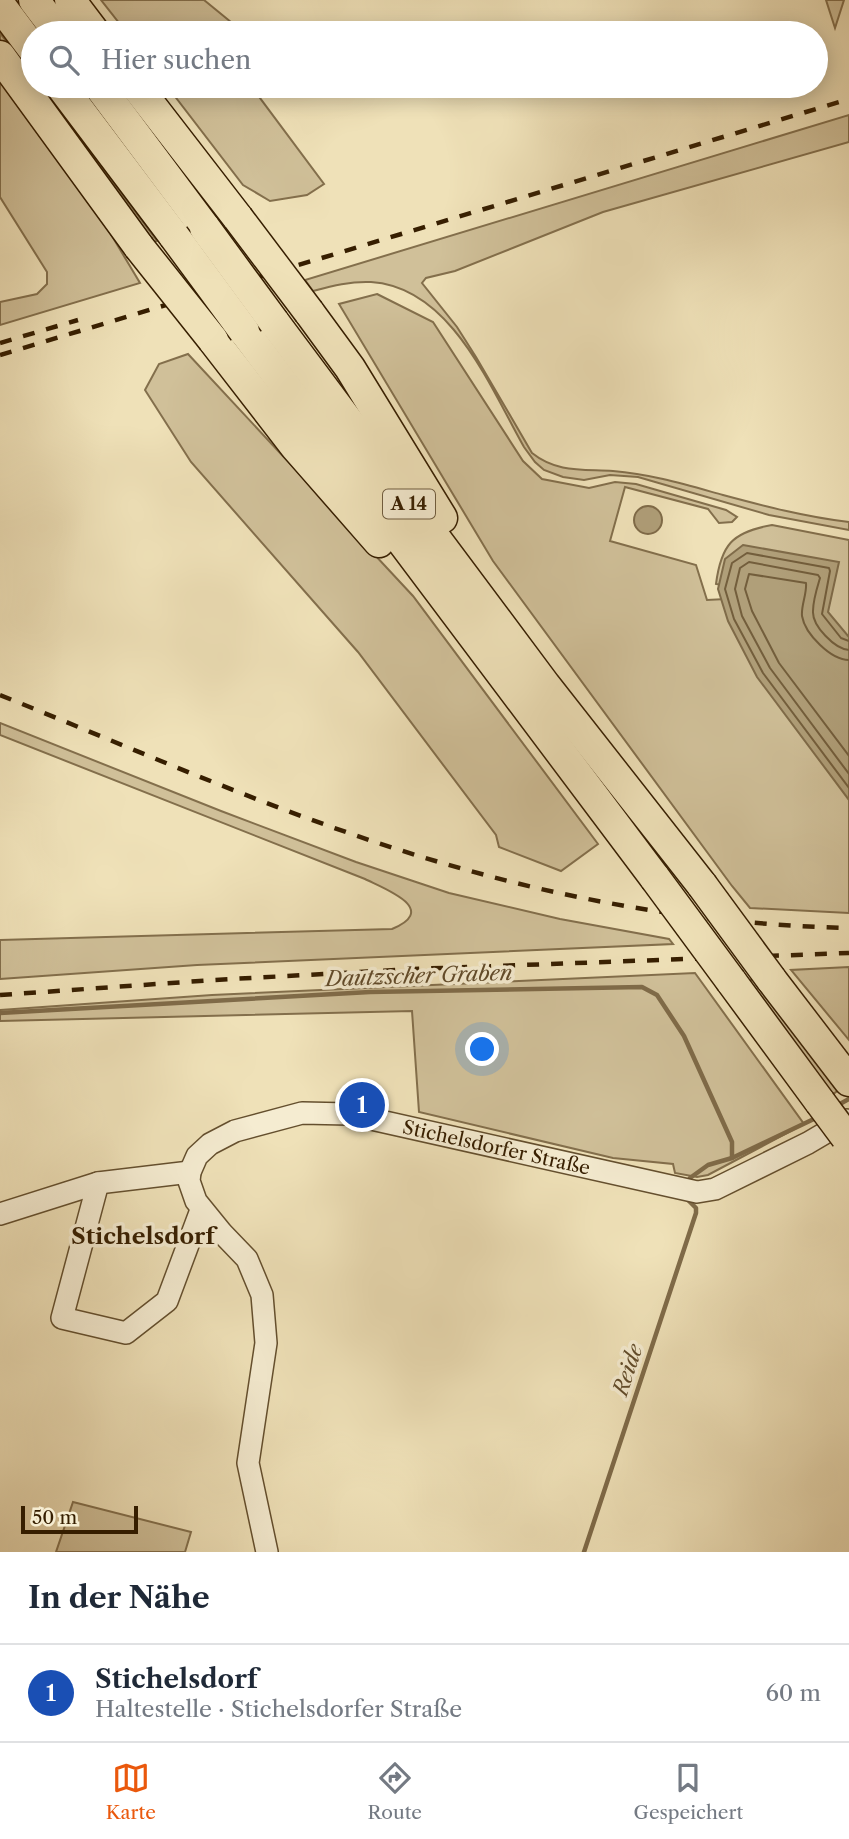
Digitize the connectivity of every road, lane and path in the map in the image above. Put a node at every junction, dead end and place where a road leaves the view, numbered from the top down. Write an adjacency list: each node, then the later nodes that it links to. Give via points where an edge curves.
1 (34, 0): 3 (highway)
2 (0, 5): 4 (highway)
3 (77, 17)
4 (21, 33)
5 (0, 56): 6 (highway, bridge)
6 (21, 85)
7 (31, 98): 11 (highway, bridge, via 256,398 396,560)
8 (70, 98): 11 (highway, A 14, bridge)
9 (108, 98): 12 (highway, A 14, bridge)
10 (145, 98): 12 (highway, bridge, via 350,368)
11 (464, 627): 14 (highway, A 14, bridge, via 820,1102)
12 (545, 685): 13 (highway, A 14, bridge)
13 (849, 1081)
14 (848, 1132): 15 (street, Stichelsdorfer Straße, via 808,1143 715,1189 697,1192 349,1114 302,1113 235,1131 210,1144 197,1156)
15 (190, 1172): 16 (street); 17 (street, via 191,1191)
16 (99, 1184): 17 (street, via 62,1318 126,1333 167,1301); 18 (street)
17 (201, 1210): 19 (street, via 247,1259 262,1295 265,1343 248,1463)
18 (0, 1214)
19 (267, 1552)

